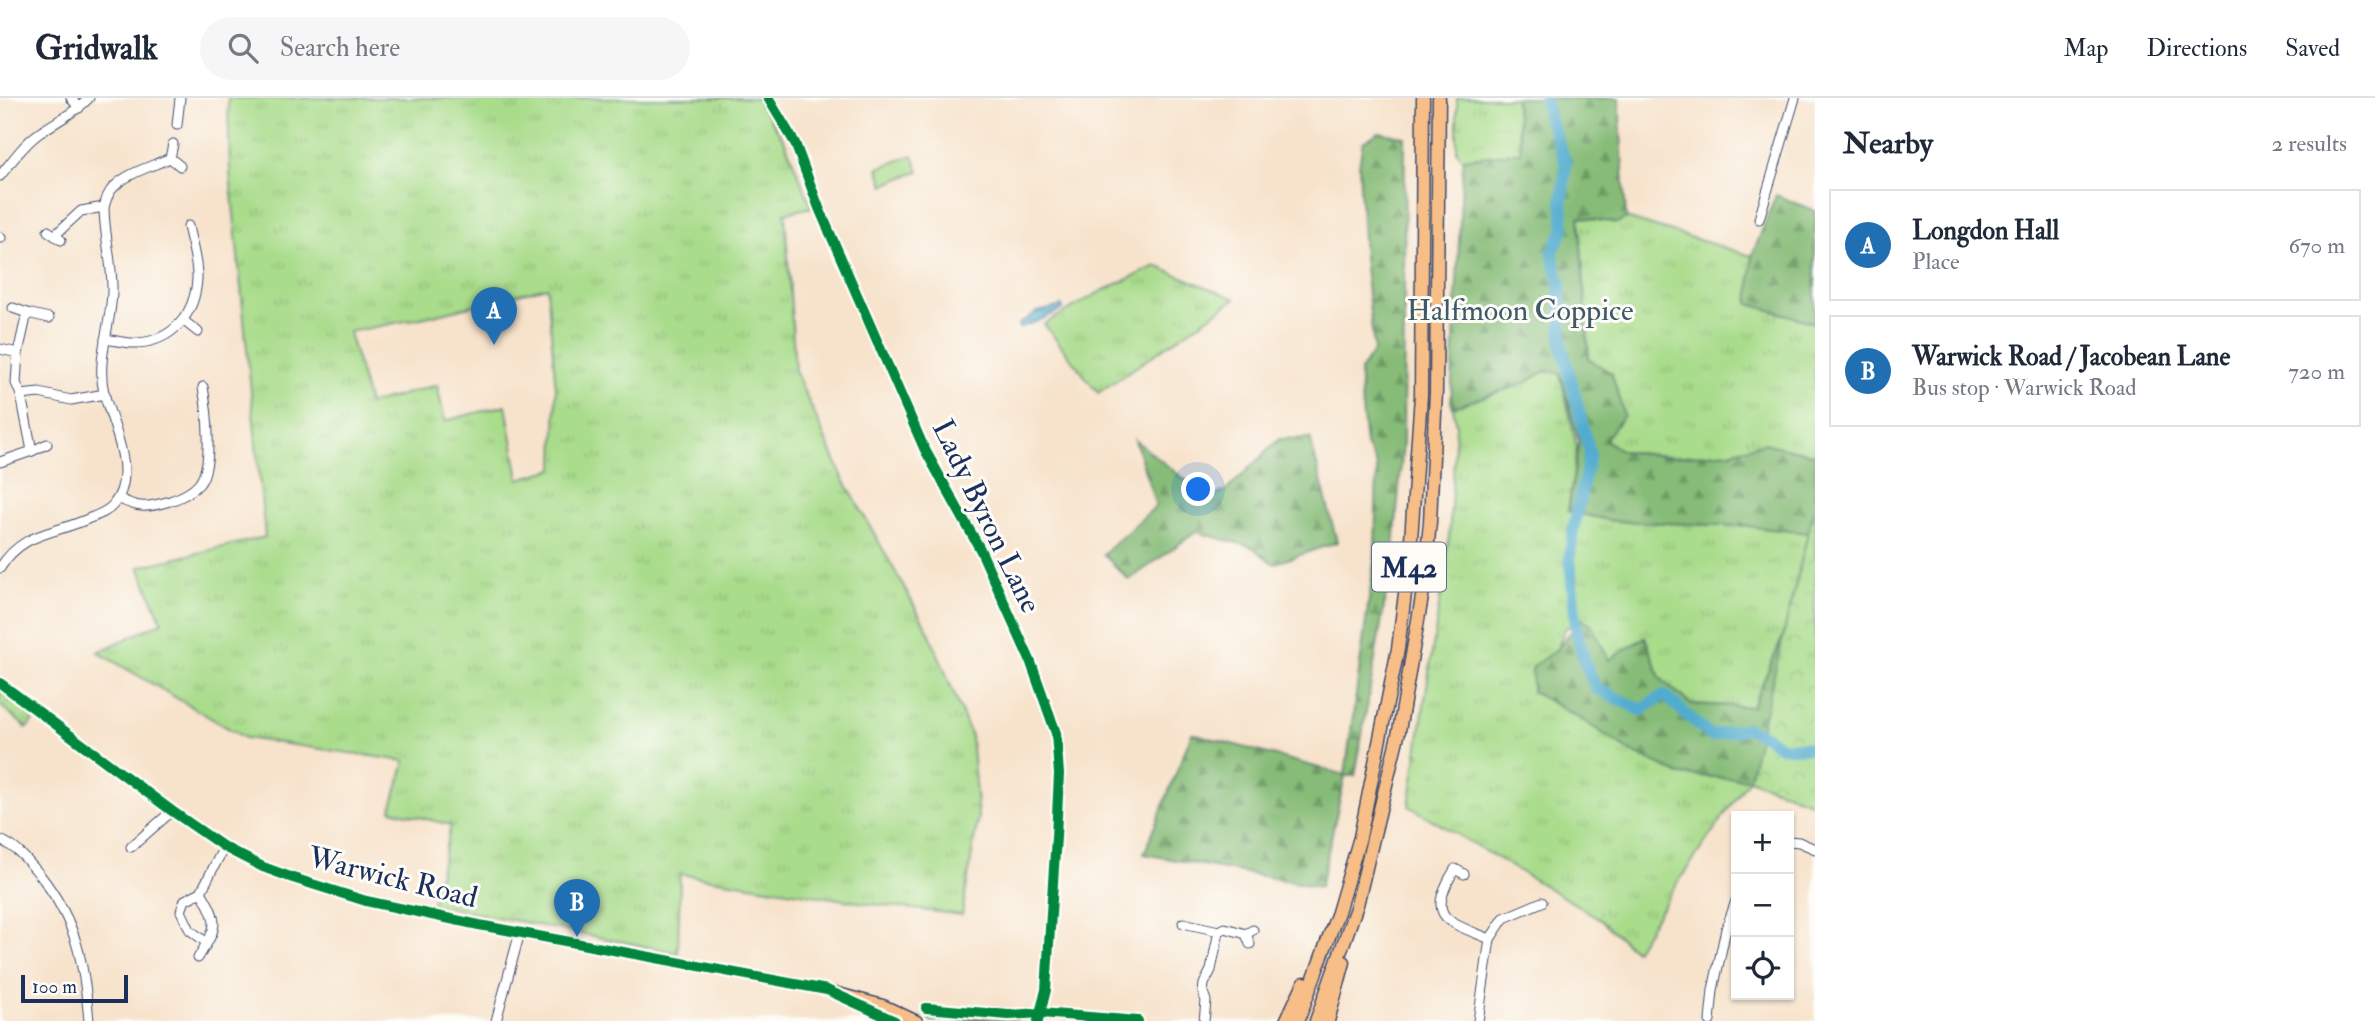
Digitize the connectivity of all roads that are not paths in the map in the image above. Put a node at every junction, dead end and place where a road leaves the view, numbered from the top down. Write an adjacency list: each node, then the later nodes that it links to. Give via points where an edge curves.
1 (71, 98): 8 (street)
2 (89, 98): 8 (street)
3 (180, 98): 9 (street, via 175,111)
4 (768, 98): 56 (street, Lady Byron Lane, via 795,143 818,208 925,448 981,549 1056,733 1059,774 1046,990)
5 (1423, 98): 36 (highway, M42, via 1421,395 1410,554 1398,649)
6 (1438, 98): 47 (highway, M42, via 1436,391 1423,591 1399,731)
7 (1795, 98): 15 (street)
8 (79, 108): 13 (street, via 25,145)
9 (177, 125)
10 (173, 144): 11 (street)
11 (170, 158): 12 (street); 14 (street, via 114,186)
12 (180, 166)
13 (0, 176)
14 (104, 207): 17 (street, via 81,211); 23 (street, via 112,284)
15 (1759, 219)
16 (188, 226): 21 (street, via 197,278)
17 (55, 235)
18 (13, 308): 19 (street)
19 (27, 313): 20 (street); 25 (street)
20 (49, 318)
21 (184, 321): 22 (street); 23 (street, via 151,341)
22 (198, 332)
23 (105, 339): 27 (street)
24 (0, 349): 25 (street)
25 (18, 353): 28 (street, via 16,383)
26 (203, 387): 32 (street, via 208,442 200,482 177,498 152,507 132,506)
27 (105, 394): 28 (street, via 71,400 39,393); 32 (street, via 120,443 123,483)
28 (21, 395): 30 (street)
29 (47, 444): 30 (street)
30 (32, 451): 31 (street)
31 (0, 461)
32 (118, 498): 33 (street, via 101,514 17,545)
33 (0, 568)
34 (0, 683): 35 (main road, Warwick Road)
35 (172, 811): 39 (street); 40 (main road, Warwick Road)
36 (1360, 837): 63 (highway, via 1316,957); 64 (highway, M42)
37 (0, 840): 57 (street, via 27,859 56,895 70,922)
38 (1794, 842): 41 (street)
39 (131, 847)
40 (224, 847): 43 (street); 49 (main road, Warwick Road, via 263,867 366,901)
41 (1815, 849)
42 (1464, 874): 50 (street, via 1455,869 1441,891 1444,917)
43 (201, 892): 51 (street, via 214,919); 51 (street, via 185,900 181,911 190,930)
44 (1542, 902): 50 (street, via 1511,913)
45 (1731, 915): 68 (street)
46 (1182, 923): 48 (street)
47 (1350, 928): 65 (highway, M42); 66 (highway)
48 (1219, 931): 52 (street, via 1250,932); 62 (street, via 1204,984)
49 (520, 933): 54 (main road, Warwick Road); 58 (street)
50 (1490, 939): 67 (street)
51 (207, 943): 53 (street)
52 (1250, 944)
53 (198, 958)
54 (827, 990): 59 (main road); 60 (main road, via 883,1005)
55 (926, 1008): 56 (street)
56 (1039, 1017): 61 (street)
57 (89, 1021)
58 (496, 1021)
59 (895, 1021)
60 (917, 1021)
61 (1138, 1021)
62 (1204, 1021)
63 (1286, 1021)
64 (1298, 1021)
65 (1316, 1021)
66 (1328, 1021)
67 (1478, 1021)
68 (1710, 1021)

